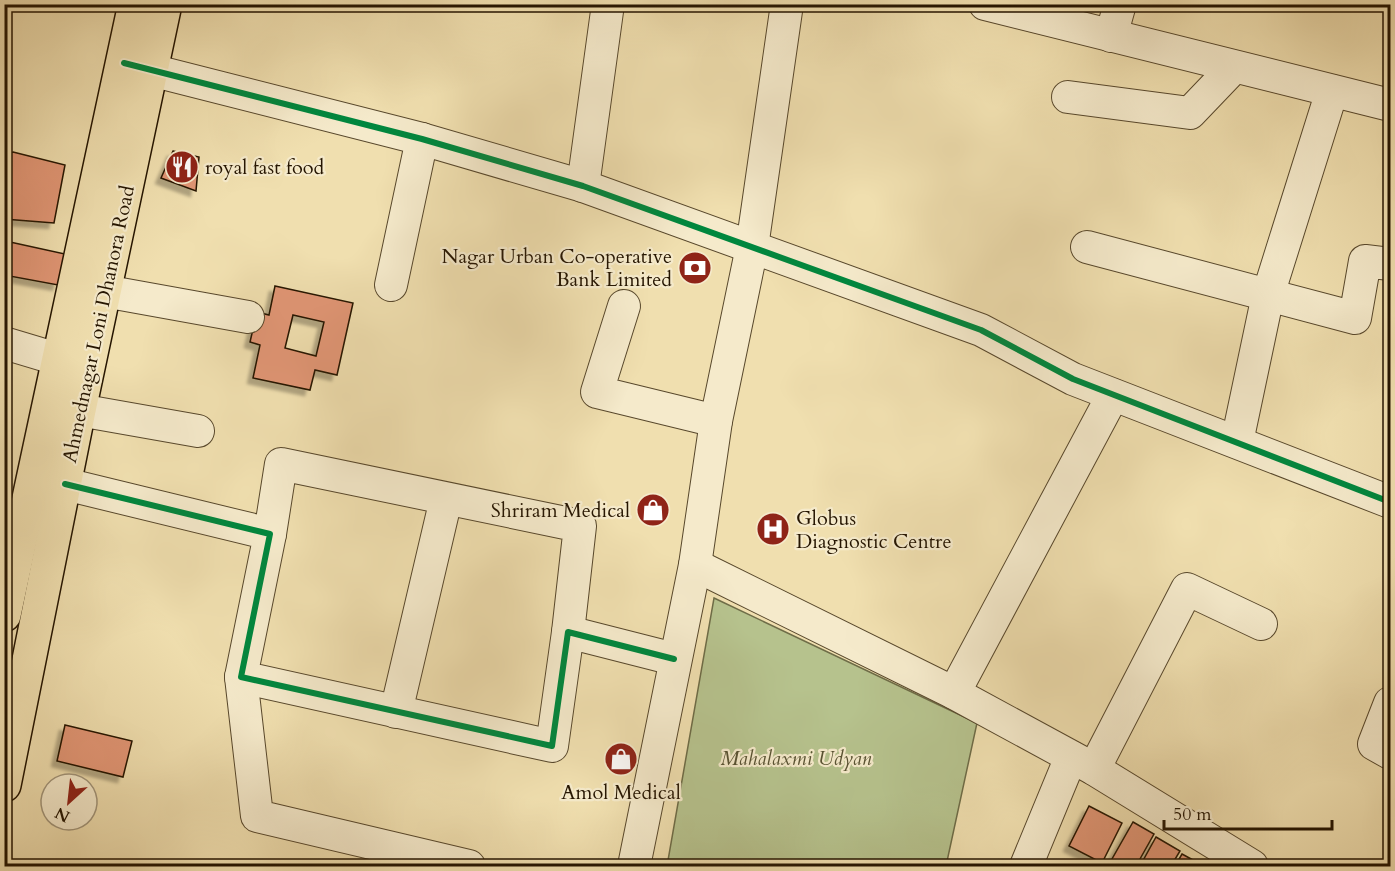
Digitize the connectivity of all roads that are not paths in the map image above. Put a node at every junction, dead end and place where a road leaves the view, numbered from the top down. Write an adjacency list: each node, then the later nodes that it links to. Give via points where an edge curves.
1 (135, 4): 8 (main road, Ahmednagar Loni Dhanora Road)
2 (165, 4): 8 (main road, Ahmednagar Loni Dhanora Road)
3 (608, 4): 14 (street)
4 (788, 4): 15 (street)
5 (985, 4): 7 (street)
6 (1120, 4): 7 (street)
7 (1112, 36): 9 (street)
8 (138, 67): 13 (street); 19 (main road, Ahmednagar Loni Dhanora Road); 24 (main road, Ahmednagar Loni Dhanora Road)
9 (1234, 67): 10 (street); 11 (street, via 1190,113)
10 (1332, 91): 12 (street); 20 (street)
11 (1068, 97)
12 (1390, 105)
13 (422, 139): 14 (street); 18 (street)
14 (583, 186): 15 (street)
15 (752, 247): 26 (street, via 981,330 1073,379); 28 (street)
16 (1088, 247): 20 (street)
17 (1390, 264): 20 (street, via 1365,261 1355,318)
18 (390, 285)
19 (104, 291): 22 (street); 25 (main road, Ahmednagar Loni Dhanora Road)
20 (1268, 295): 30 (street)
21 (624, 306): 28 (street, via 597,392)
22 (248, 317)
23 (4, 344): 24 (street)
24 (57, 359): 25 (street); 35 (main road, Ahmednagar Loni Dhanora Road)
25 (88, 368): 27 (main road, Ahmednagar Loni Dhanora Road)
26 (1113, 395): 30 (street); 42 (street)
27 (80, 410): 29 (street); 31 (main road, Ahmednagar Loni Dhanora Road)
28 (716, 421): 36 (street)
29 (198, 431)
30 (1237, 442): 33 (street)
31 (64, 484): 34 (street); 47 (main road, Ahmednagar Loni Dhanora Road)
32 (446, 498): 34 (street, via 281,465); 39 (street, via 580,526); 44 (street)
33 (1390, 502)
34 (270, 534): 41 (street)
35 (10, 564): 37 (main road, Ahmednagar Loni Dhanora Road)
36 (695, 565): 40 (street); 42 (street)
37 (4, 615)
38 (1261, 624): 46 (street, via 1187,589)
39 (568, 632): 40 (street); 44 (street, via 552,746)
40 (674, 659): 49 (street)
41 (241, 677): 44 (street); 48 (street, via 257,816)
42 (954, 693): 46 (street)
43 (1390, 703): 45 (street, via 1374,744)
44 (396, 712)
45 (1390, 753)
46 (1082, 763): 50 (street); 51 (street)
47 (4, 785)
48 (469, 867)
49 (634, 867)
50 (1026, 867)
51 (1252, 867)

